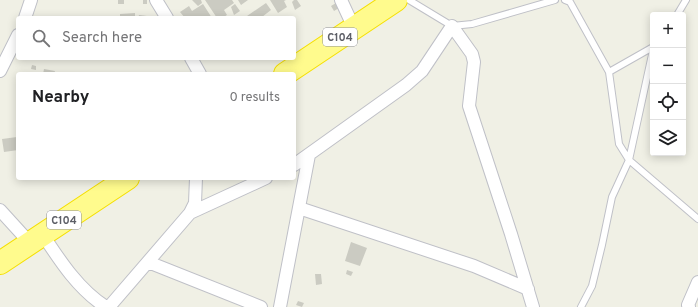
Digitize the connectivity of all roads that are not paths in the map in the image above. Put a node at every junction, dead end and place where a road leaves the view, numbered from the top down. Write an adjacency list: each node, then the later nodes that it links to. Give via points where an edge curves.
1 (31, 0): 10 (street)
2 (156, 0): 11 (street)
3 (341, 0): 13 (street)
4 (396, 0): 13 (highway, C104)
5 (409, 0): 12 (lane)
6 (555, 0): 12 (lane, via 472,24)
7 (566, 0): 21 (lane, via 570,2)
8 (686, 0): 9 (lane)
9 (679, 12)
10 (25, 16)
11 (166, 16)
12 (452, 26): 22 (street, via 422,71); 36 (street, via 472,54 474,62 469,106)
13 (354, 28): 20 (highway, C104)
14 (16, 39): 18 (street)
15 (651, 48): 21 (lane)
16 (191, 60): 19 (street)
17 (650, 64): 23 (lane)
18 (0, 71)
19 (199, 72)
20 (288, 72)
21 (609, 72): 23 (lane, via 619,144)
22 (309, 155): 24 (street); 28 (street)
23 (629, 160): 31 (lane); 43 (lane, via 612,197 592,286)
24 (296, 164)
25 (125, 180): 32 (highway, C104)
26 (196, 180): 30 (street, via 195,203)
27 (262, 180): 30 (street)
28 (299, 208): 36 (street, via 474,266); 41 (street)
29 (0, 210): 32 (street)
30 (190, 213): 33 (street)
31 (698, 218)
32 (36, 239): 34 (highway, C104); 37 (street, via 60,262)
33 (148, 262): 39 (street); 40 (street)
34 (0, 263)
35 (698, 282): 44 (street)
36 (528, 288): 42 (street)
37 (92, 303): 38 (street)
38 (106, 307)
39 (109, 307)
40 (261, 307)
41 (280, 307)
42 (533, 307)
43 (581, 307)
44 (689, 307)

